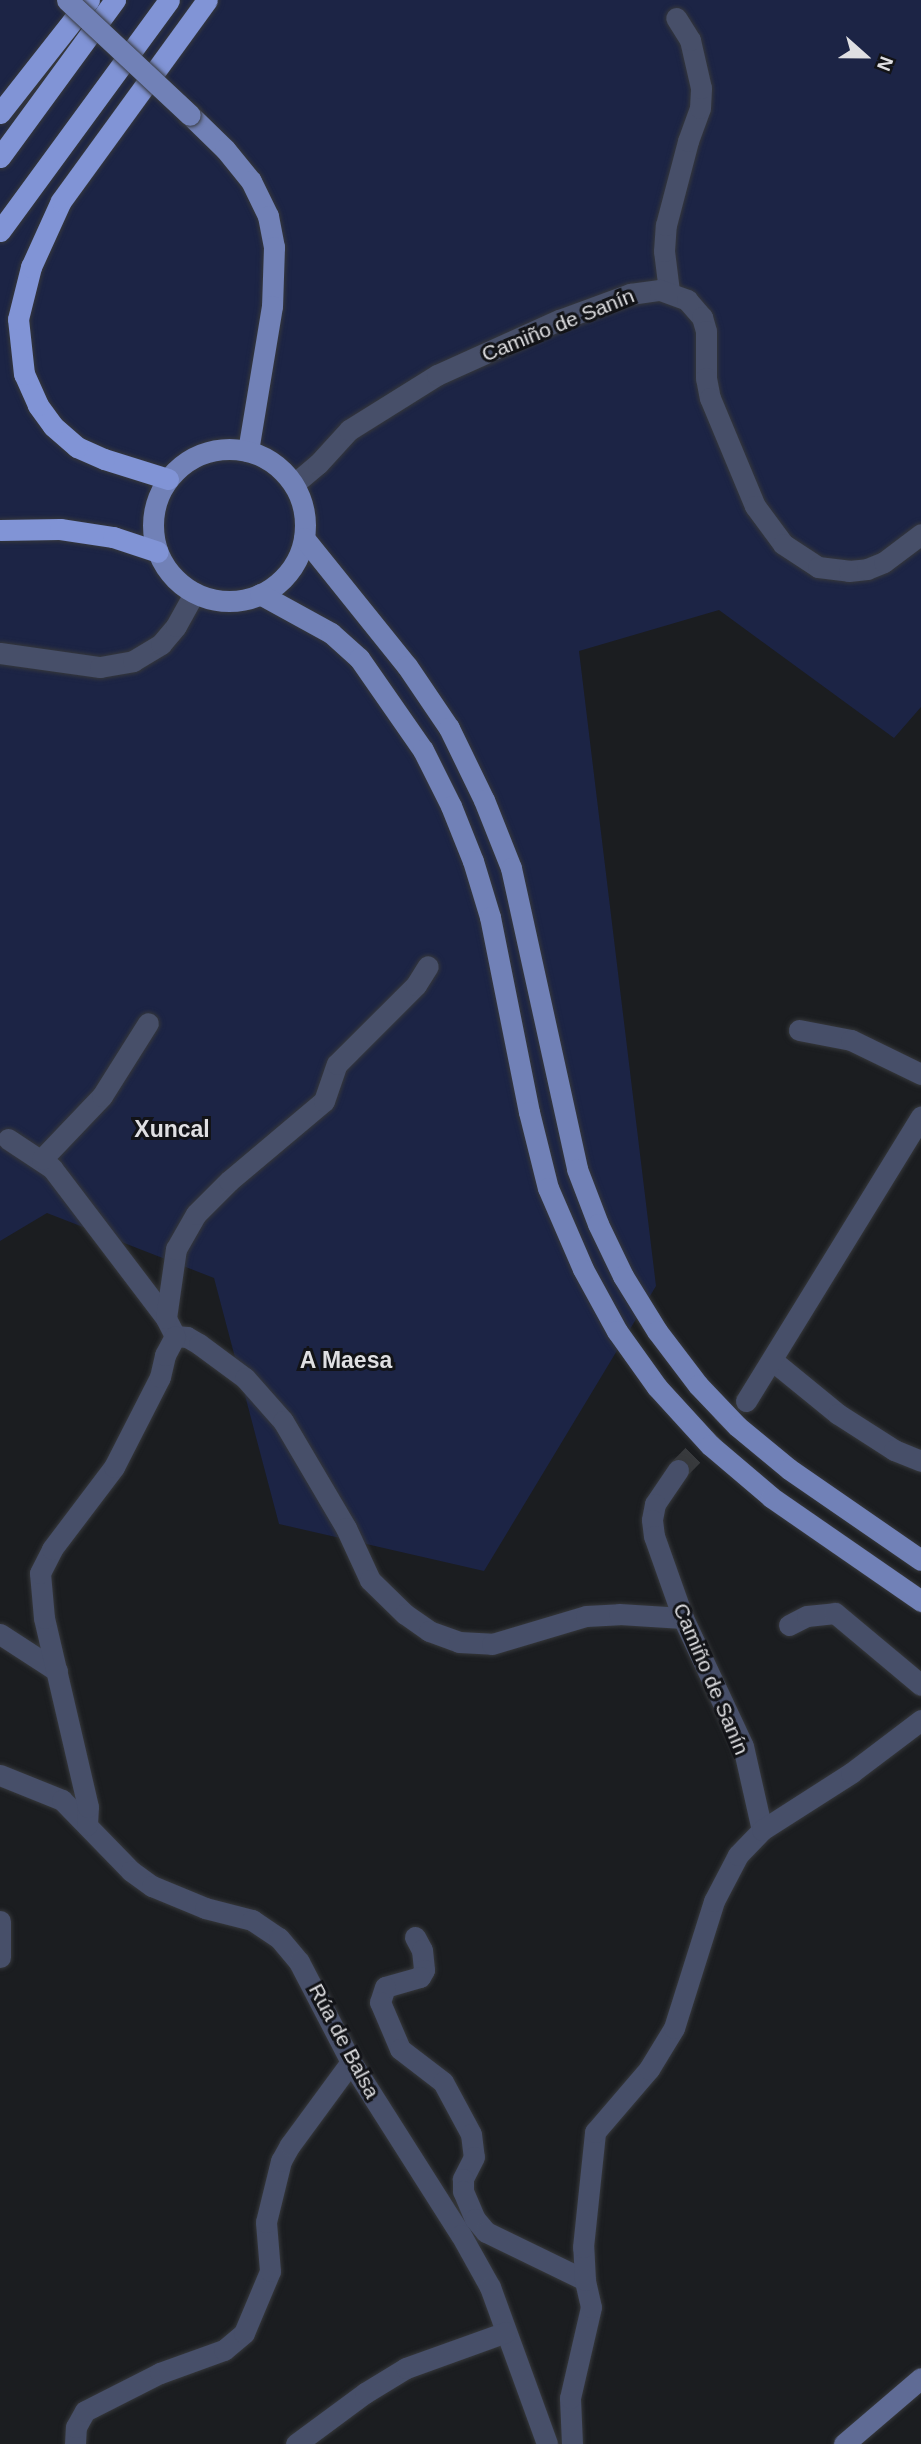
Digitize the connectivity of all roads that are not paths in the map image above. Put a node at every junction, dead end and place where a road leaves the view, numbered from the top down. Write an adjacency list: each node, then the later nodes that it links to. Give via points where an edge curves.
1 (67, 0): 11 (main road, bridge, via 225,149 251,181 268,216 274,247 272,306)
2 (89, 0): 7 (highway)
3 (115, 0): 8 (highway)
4 (169, 0): 9 (highway)
5 (207, 0): 12 (highway, via 61,201 30,267 18,319 24,374 52,426 95,455)
6 (676, 18): 10 (street, via 690,40 701,88 700,108 666,225)
7 (0, 113)
8 (0, 157)
9 (0, 231)
10 (668, 291): 13 (street, Camiño de Sanín, via 643,291 559,320 437,375 349,430); 15 (street, via 687,300 702,317 710,398 755,506 783,544 818,567 849,571 884,562)
11 (248, 451): 12 (main road, via 204,452); 13 (main road, via 274,463)
12 (167, 479): 17 (main road, via 156,502 153,527)
13 (294, 484): 16 (main road, via 305,520)
14 (0, 530): 17 (highway, via 60,529 113,537)
15 (921, 534)
16 (304, 538): 19 (main road, via 289,572); 33 (main road, via 407,666 449,728 484,800 511,868 578,1168 623,1276 698,1385 737,1426 789,1469)
17 (158, 552): 18 (main road, via 179,582)
18 (194, 593): 19 (main road, via 221,601); 20 (street, via 161,645 133,661 91,666)
19 (260, 594): 34 (main road, via 331,633 359,659 423,750 452,806 490,917 548,1188 583,1269 617,1331 657,1387 710,1445 771,1497)
20 (0, 653)
21 (428, 966): 28 (street, via 416,985 337,1064 324,1101 237,1173 196,1214 176,1249)
22 (148, 1023): 27 (street, via 102,1096)
23 (799, 1030): 24 (street, via 851,1040)
24 (921, 1074)
25 (921, 1116): 29 (street)
26 (8, 1139): 27 (street)
27 (42, 1159): 28 (street)
28 (170, 1327): 35 (street, via 245,1378 284,1421 346,1528 370,1580 429,1631 459,1642 492,1644 586,1616); 38 (street, via 160,1377 114,1467 52,1549 40,1573)
29 (773, 1361): 30 (street); 31 (street, via 838,1414 894,1450)
30 (746, 1401)
31 (921, 1461)
32 (678, 1470): 35 (street, Camiño de Sanín, via 662,1490 652,1520)
33 (921, 1560)
34 (921, 1601)
35 (683, 1618): 43 (street, Camiño de Sanín, via 743,1746)
36 (789, 1625): 39 (street, via 807,1616 835,1613)
37 (0, 1634): 38 (street)
38 (57, 1671): 42 (street, via 88,1807)
39 (921, 1685)
40 (921, 1720): 43 (street, via 851,1773)
41 (0, 1775): 42 (street, Rúa de Balsa, via 50,1793)
42 (87, 1825): 47 (street, Rúa de Balsa, via 152,1886 205,1908 252,1920 279,1938 311,1979)
43 (762, 1830): 50 (street, via 738,1855 714,1900 674,2028 649,2069 595,2132 583,2246)
44 (0, 1921): 46 (street)
45 (415, 1937): 48 (street, via 424,1962 420,1976 385,1987 380,2002 400,2049 443,2082 471,2134 474,2157)
46 (0, 1957)
47 (351, 2062): 49 (street, Rúa de Balsa); 53 (street, via 281,2161 266,2222 270,2271 244,2333 224,2350 160,2373 85,2411 76,2427)
48 (463, 2179): 49 (street, via 455,2190 455,2214); 50 (street, via 463,2190 480,2226)
49 (450, 2219): 51 (street, Rúa de Balsa, via 489,2287)
50 (585, 2280): 56 (street, via 591,2307 570,2398)
51 (506, 2332): 54 (street, via 405,2368); 55 (street, Rúa de Balsa)
52 (921, 2378): 57 (street)
53 (75, 2444)
54 (296, 2444)
55 (547, 2444)
56 (572, 2444)
57 (844, 2444)

